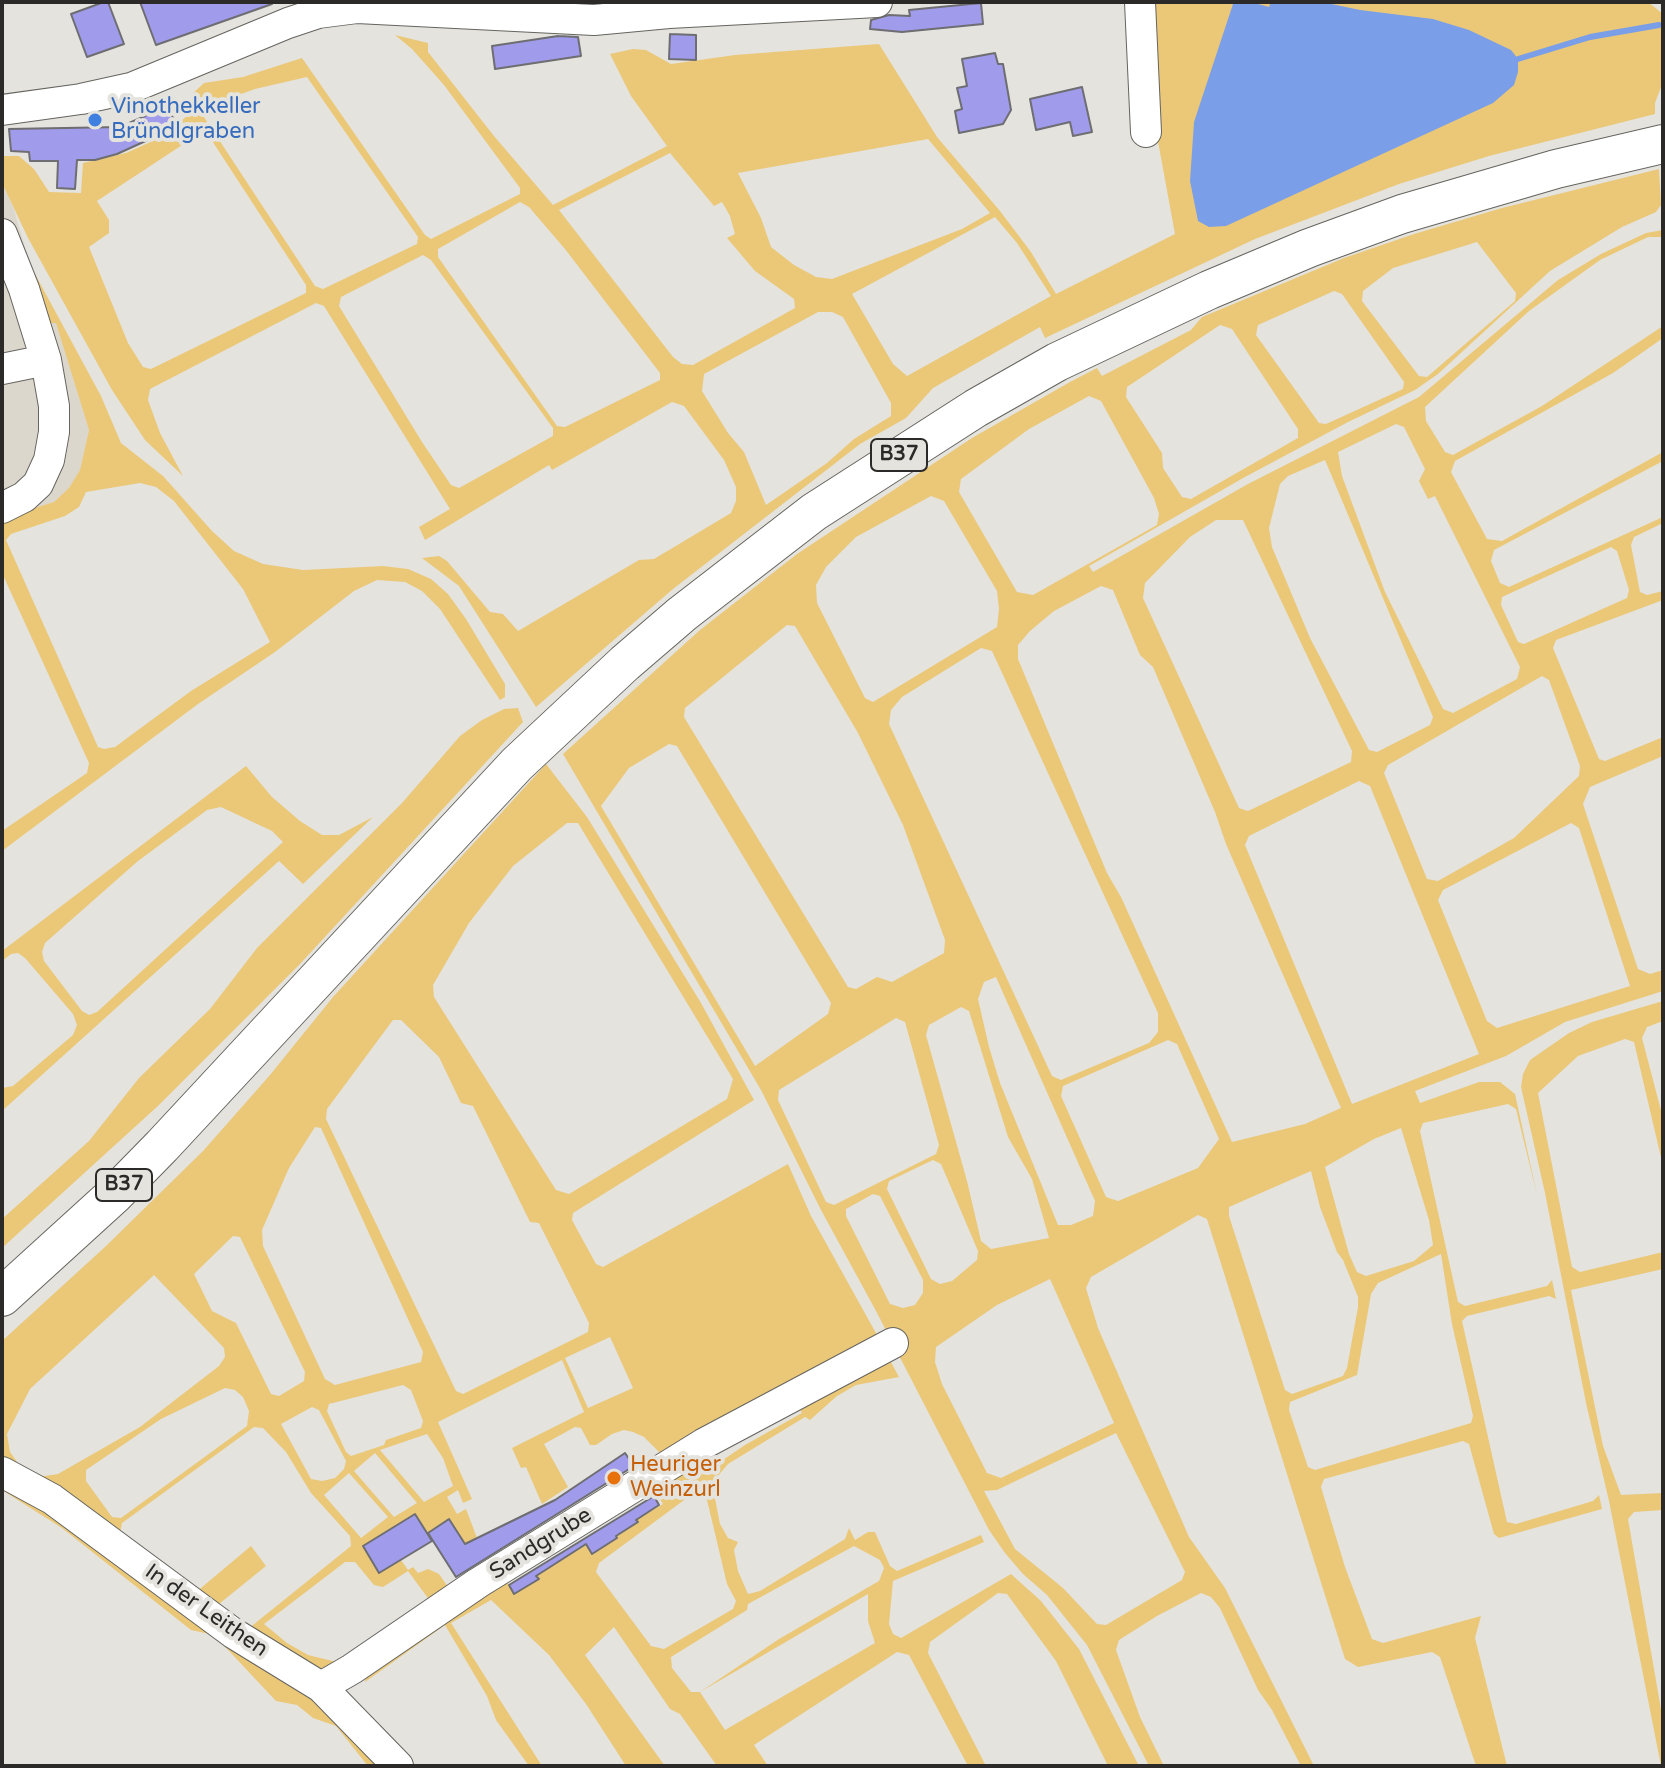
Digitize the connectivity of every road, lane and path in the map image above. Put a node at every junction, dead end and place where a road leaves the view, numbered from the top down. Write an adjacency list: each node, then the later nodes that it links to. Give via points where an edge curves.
1 (877, 2): 3 (street, via 594,20 344,9 288,23 131,88)
2 (1140, 2): 4 (street)
3 (2, 110)
4 (1146, 132)
5 (1663, 144): 10 (main road, B37, via 1496,185 1352,232 1209,290 1057,362 939,430 814,512 702,598 517,764 162,1146)
6 (2, 234): 7 (street)
7 (46, 360): 8 (street); 9 (street, via 54,406 49,460 38,484)
8 (2, 369)
9 (2, 508)
10 (2, 1297)
11 (893, 1343): 13 (street, Sandgrube, via 703,1444)
12 (2, 1472): 13 (street, In der Leithen, via 52,1499 233,1633)
13 (321, 1687): 14 (street, In der Leithen)
14 (398, 1766)

